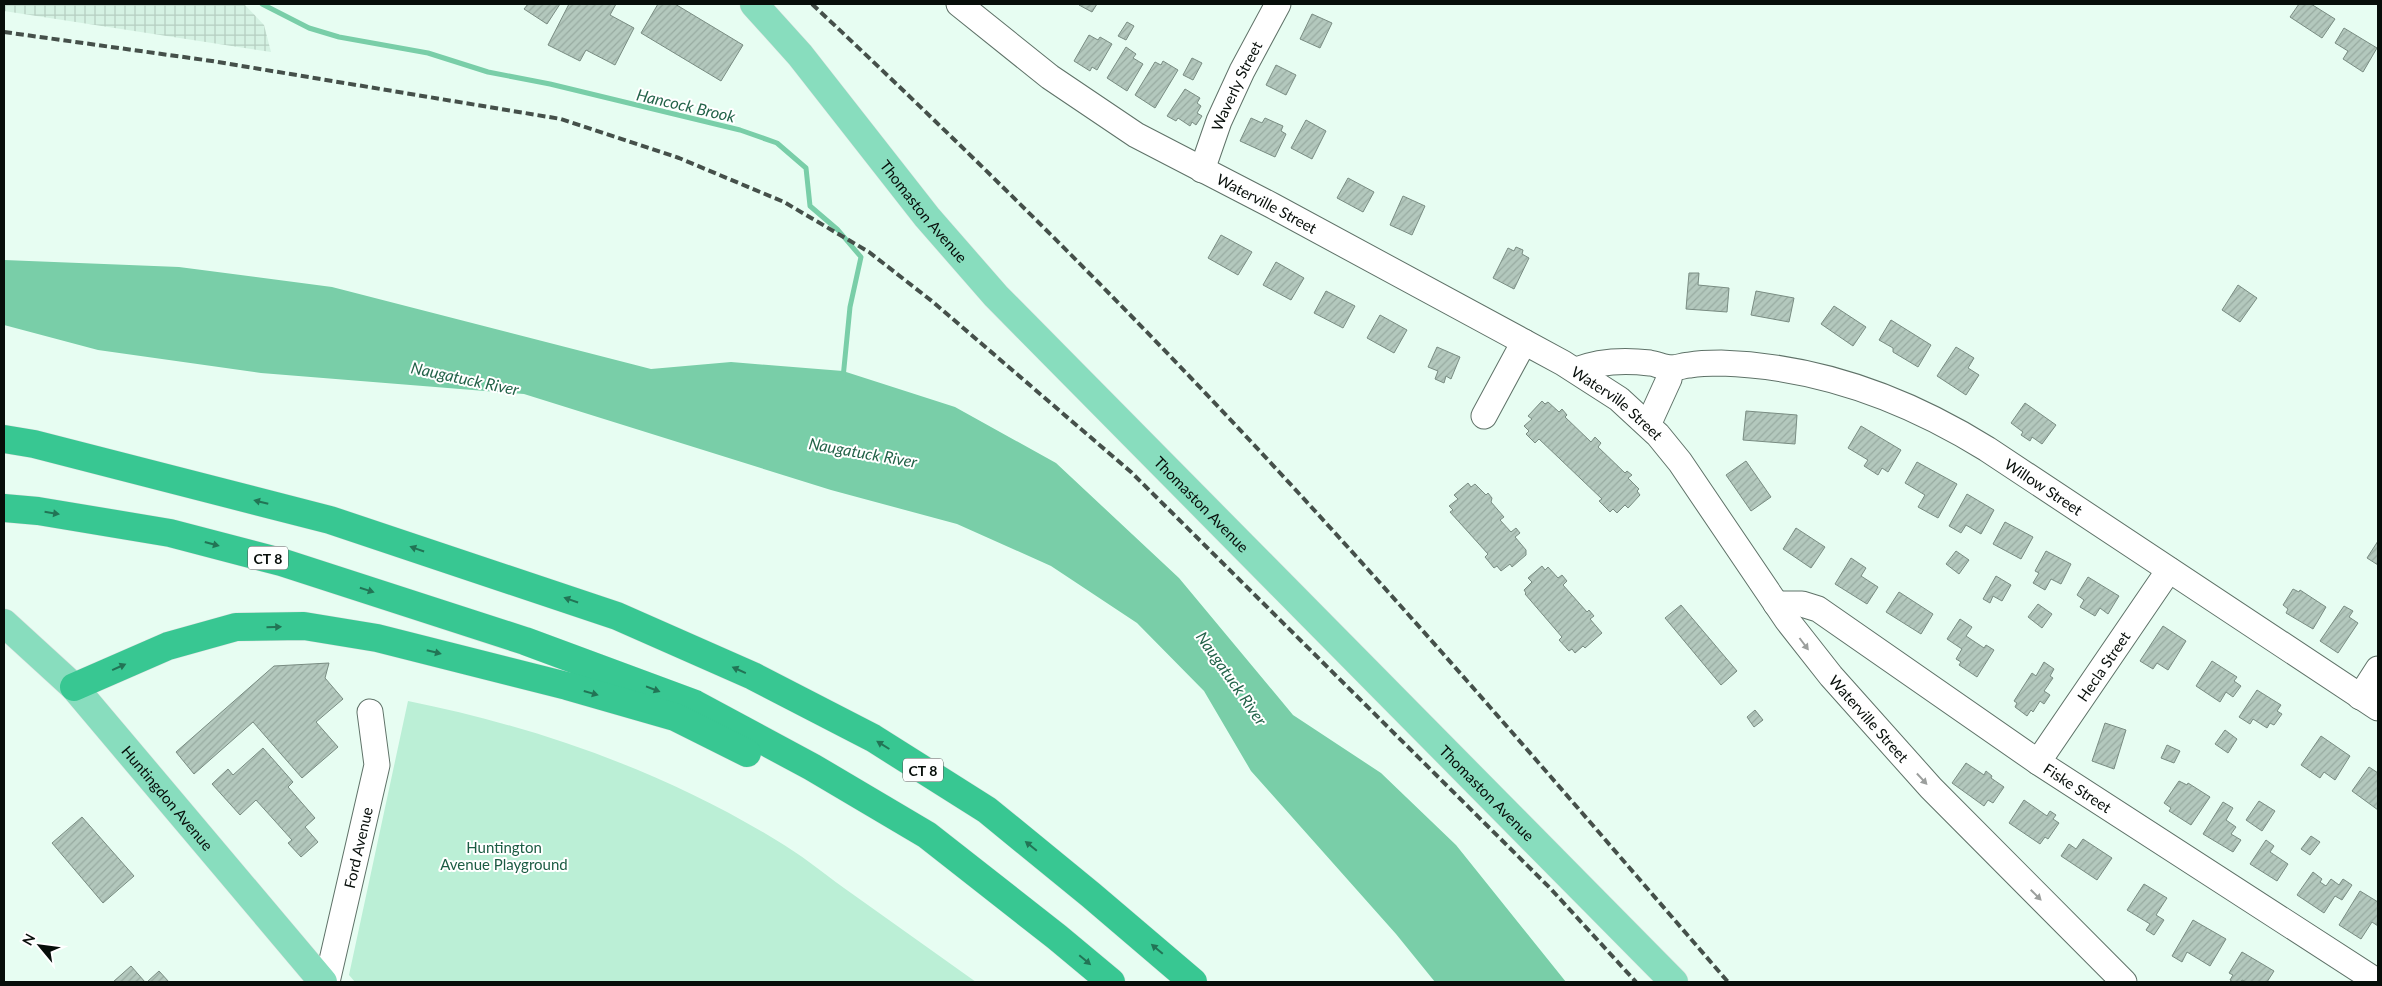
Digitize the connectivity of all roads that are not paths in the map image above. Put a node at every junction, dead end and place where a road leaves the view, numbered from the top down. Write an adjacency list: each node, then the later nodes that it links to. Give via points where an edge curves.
1 (754, 4): 26 (main road, Thomaston Avenue, via 822,82 915,204 996,296)
2 (959, 4): 4 (street, Waterville Street, via 1094,109)
3 (1278, 4): 4 (street, Waverly Street, via 1219,121)
4 (1202, 170): 5 (street, Waterville Street)
5 (1524, 342): 7 (street, Waterville Street); 8 (street)
6 (1670, 368): 7 (street, Willow Street, via 1648,362 1599,362); 9 (street, via 1669,379); 14 (street, Willow Street, via 1691,364 1752,365 1842,382 1889,397 1962,433)
7 (1576, 370): 9 (street, Waterville Street, via 1619,398)
8 (1484, 416)
9 (1648, 425): 15 (street, Waterville Street, via 1684,468)
10 (4, 439): 12 (highway)
11 (4, 453): 12 (highway, CT 8)
12 (178, 480): 25 (highway, CT 8, one-way to 12, via 987,810 872,738 753,676 617,616 330,520)
13 (4, 508): 22 (highway, CT 8, one-way to 22, via 170,533 281,562 526,641 695,704 812,767 927,835)
14 (2169, 570): 19 (street, Willow Street); 21 (street, Hecla Street)
15 (1776, 604): 21 (street, Fiske Street, via 1802,604 1818,609); 27 (street, Waterville Street, one-way to 27, via 1810,652 1905,761)
16 (4, 623): 18 (main road, Huntingdon Avenue)
17 (2378, 669): 19 (street)
18 (74, 687): 22 (highway, one-way to 22, via 168,646 236,627 304,626 376,638 567,686 675,717 808,783 920,846); 23 (main road, Huntingdon Avenue)
19 (2369, 702)
20 (370, 712): 23 (street, Ford Avenue, via 377,765)
21 (2038, 762): 28 (street, Fiske Street)
22 (1057, 937): 24 (highway, CT 8, one-way to 24)
23 (325, 982)
24 (1111, 982)
25 (1193, 982)
26 (1674, 982)
27 (2124, 982)
28 (2378, 982)

